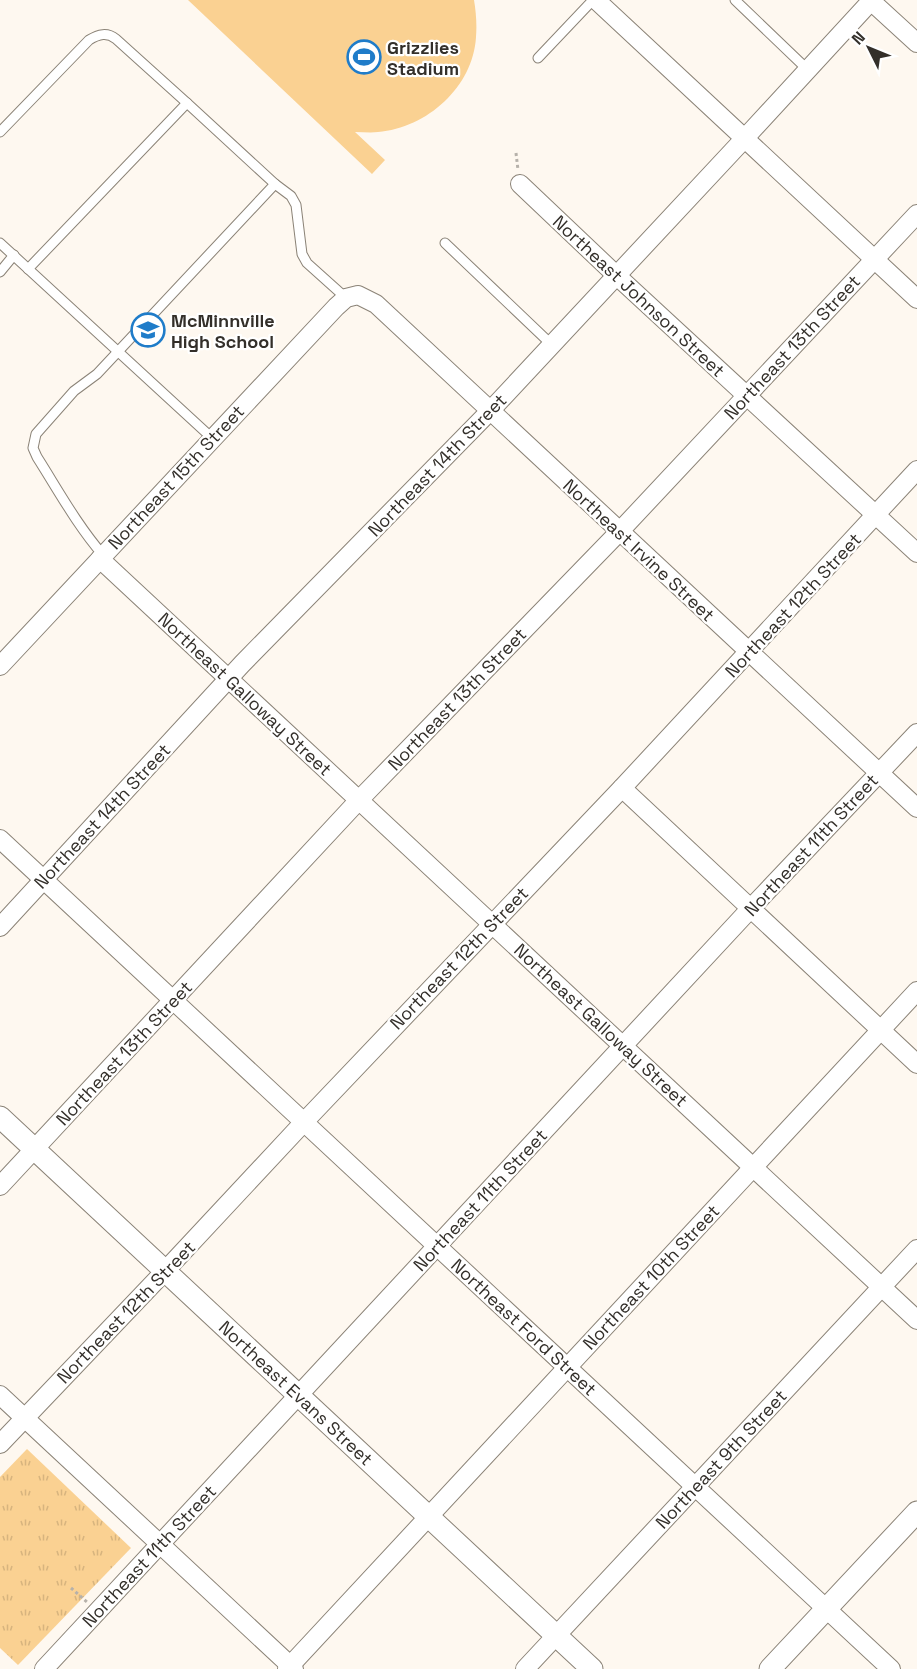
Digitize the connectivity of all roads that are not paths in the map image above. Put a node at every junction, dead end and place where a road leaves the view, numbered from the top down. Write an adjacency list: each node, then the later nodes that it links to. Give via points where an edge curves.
1 (595, 0): 5 (lane); 9 (street)
2 (735, 0): 6 (lane)
3 (871, 0): 4 (street); 6 (street, Northeast 14th Street)
4 (917, 44)
5 (538, 58)
6 (808, 70): 9 (street, Northeast 14th Street)
7 (187, 102): 8 (lane, via 106,33 89,40); 10 (lane); 17 (lane)
8 (0, 132)
9 (744, 139): 16 (street); 19 (street, Northeast 14th Street)
10 (275, 184): 20 (lane, via 296,205 307,263); 23 (lane)
11 (520, 184): 19 (street, Northeast Johnson Street)
12 (917, 214): 16 (street, Northeast 13th Street)
13 (0, 243): 15 (lane)
14 (445, 243): 22 (lane)
15 (14, 255): 17 (lane); 18 (lane)
16 (874, 259): 21 (street); 24 (street, Northeast 13th Street)
17 (28, 269): 23 (lane)
18 (0, 272)
19 (617, 276): 22 (street, Northeast 14th Street); 24 (street, Northeast Johnson Street)
20 (352, 297): 25 (street, Northeast Irvine Street, via 376,304); 26 (street, Northeast 15th Street)
21 (917, 299)
22 (552, 345): 25 (street, Northeast 14th Street)
23 (118, 351): 26 (lane); 31 (lane, via 74,391 33,441 37,457)
24 (746, 395): 28 (street, Northeast Johnson Street); 29 (street, Northeast 13th Street)
25 (490, 411): 29 (street, Northeast Irvine Street); 34 (street, Northeast 14th Street)
26 (212, 438): 31 (street, Northeast 15th Street)
27 (917, 470): 28 (street, Northeast 12th Street)
28 (875, 516): 30 (street, Northeast Johnson Street); 32 (street, Northeast 12th Street)
29 (619, 532): 32 (street, Northeast Irvine Street); 38 (street, Northeast 13th Street)
30 (917, 553)
31 (102, 557): 33 (street, Northeast 15th Street); 34 (street, Northeast Galloway Street)
32 (749, 652): 36 (street, Northeast Irvine Street); 37 (street, Northeast 12th Street)
33 (0, 666)
34 (229, 679): 38 (street, Northeast Galloway Street); 41 (street, Northeast 14th Street)
35 (917, 733): 36 (street, Northeast 11th Street)
36 (878, 773): 39 (street, Northeast Irvine Street); 42 (street, Northeast 11th Street)
37 (622, 788): 42 (street); 43 (street, Northeast 12th Street)
38 (359, 800): 43 (street, Northeast Galloway Street); 46 (street, Northeast 13th Street)
39 (917, 808)
40 (0, 838): 41 (street, Northeast Ford Street)
41 (44, 879): 44 (street, Northeast 14th Street); 46 (street, Northeast Ford Street)
42 (751, 908): 47 (street); 48 (street, Northeast 11th Street)
43 (492, 924): 48 (street, Northeast Galloway Street); 51 (street, Northeast 12th Street)
44 (0, 927)
45 (917, 991): 47 (street, Northeast 10th Street)
46 (173, 1000): 51 (street, Northeast Ford Street); 52 (street, Northeast 13th Street)
47 (880, 1030): 49 (street); 53 (street, Northeast 10th Street)
48 (623, 1046): 53 (street, Northeast Galloway Street); 55 (street, Northeast 11th Street)
49 (917, 1064)
50 (0, 1117): 52 (street, Northeast Evans Street)
51 (303, 1122): 55 (street, Northeast Ford Street); 57 (street, Northeast 12th Street)
52 (35, 1150): 54 (street, Northeast 13th Street); 57 (street, Northeast Evans Street)
53 (753, 1167): 58 (street, Northeast Galloway Street); 60 (street, Northeast 10th Street)
54 (0, 1186)
55 (437, 1246): 60 (street, Northeast Ford Street); 62 (street, Northeast 11th Street)
56 (917, 1249): 58 (street, Northeast 9th Street)
57 (165, 1271): 62 (street, Northeast Evans Street); 63 (street, Northeast 12th Street)
58 (881, 1287): 59 (street, Northeast Galloway Street); 65 (street, Northeast 9th Street)
59 (917, 1320)
60 (567, 1368): 65 (street, Northeast Ford Street); 67 (street, Northeast 10th Street)
61 (0, 1395): 63 (street)
62 (299, 1396): 67 (street, Northeast Evans Street); 68 (street, Northeast 11th Street)
63 (25, 1418): 64 (street, Northeast 12th Street); 68 (street)
64 (0, 1444)
65 (695, 1486): 69 (street, Northeast Ford Street); 70 (street, Northeast 9th Street)
66 (917, 1512): 69 (street)
67 (429, 1516): 70 (street, Northeast Evans Street); 71 (street, Northeast 10th Street)
68 (160, 1544): 71 (street); 72 (street, Northeast 11th Street)
69 (826, 1609): 75 (street); 76 (street, Northeast Ford Street)
70 (556, 1636): 73 (street, Northeast 9th Street); 74 (street, Northeast Evans Street)
71 (291, 1668)
72 (44, 1669)
73 (525, 1669)
74 (592, 1669)
75 (770, 1669)
76 (891, 1669)

